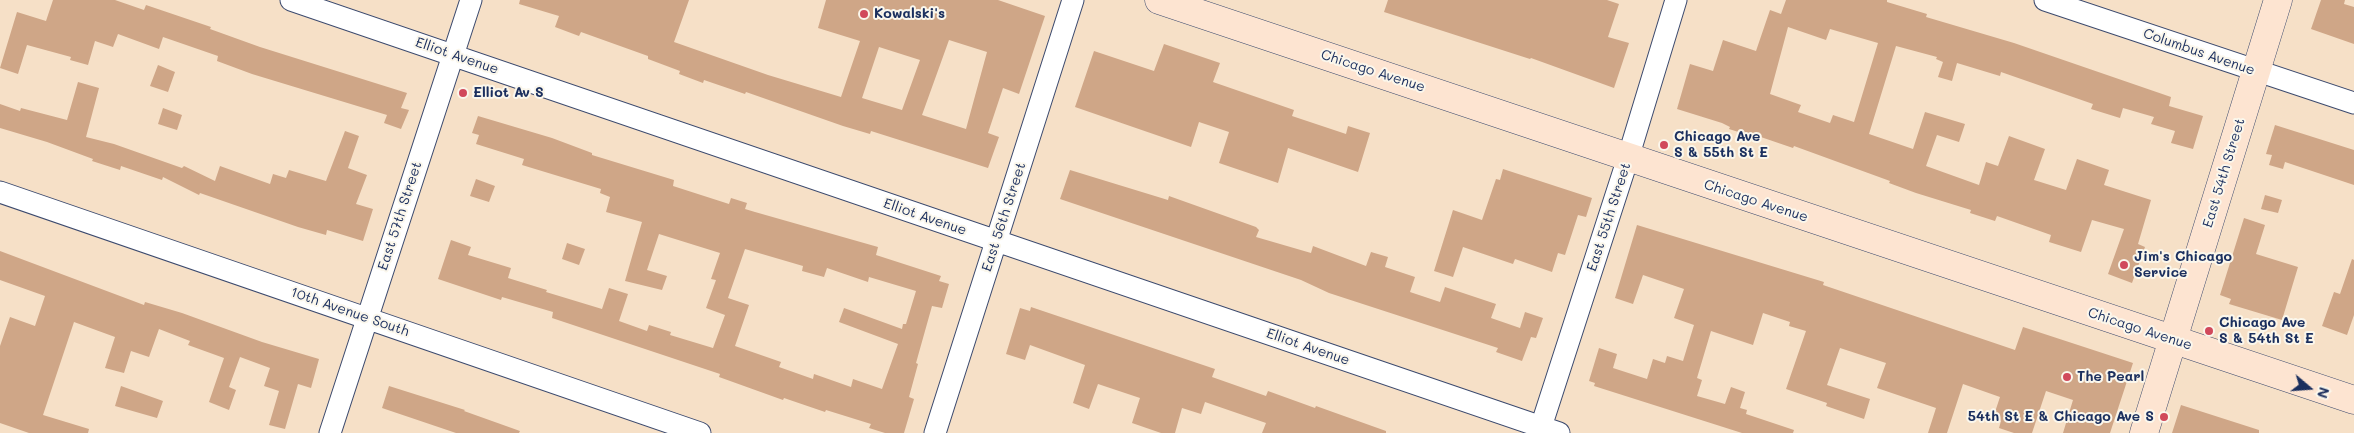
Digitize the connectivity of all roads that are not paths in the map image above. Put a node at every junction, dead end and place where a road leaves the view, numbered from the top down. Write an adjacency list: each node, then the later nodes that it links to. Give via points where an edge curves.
1 (291, 0): 8 (street, Elliot Avenue)
2 (471, 0): 8 (street, East 57th Street)
3 (1073, 0): 13 (street, East 56th Street)
4 (1160, 0): 11 (street, Chicago Avenue)
5 (1676, 0): 11 (street, East 55th Street)
6 (2045, 0): 9 (street, Columbus Avenue)
7 (2278, 0): 9 (street, East 54th Street)
8 (454, 55): 13 (street, Elliot Avenue); 14 (street, East 57th Street)
9 (2256, 72): 10 (street, Columbus Avenue); 15 (street, East 54th Street)
10 (2354, 103)
11 (1628, 158): 15 (street, Chicago Avenue); 17 (street, East 55th Street)
12 (0, 192): 14 (street, 10th Avenue South)
13 (997, 241): 17 (street, Elliot Avenue); 20 (street, East 56th Street)
14 (367, 317): 18 (street, East 57th Street); 19 (street, 10th Avenue South)
15 (2172, 340): 16 (street, Chicago Avenue); 21 (street, East 54th Street)
16 (2354, 400)
17 (1546, 431)
18 (330, 433)
19 (700, 433)
20 (935, 433)
21 (2144, 433)

